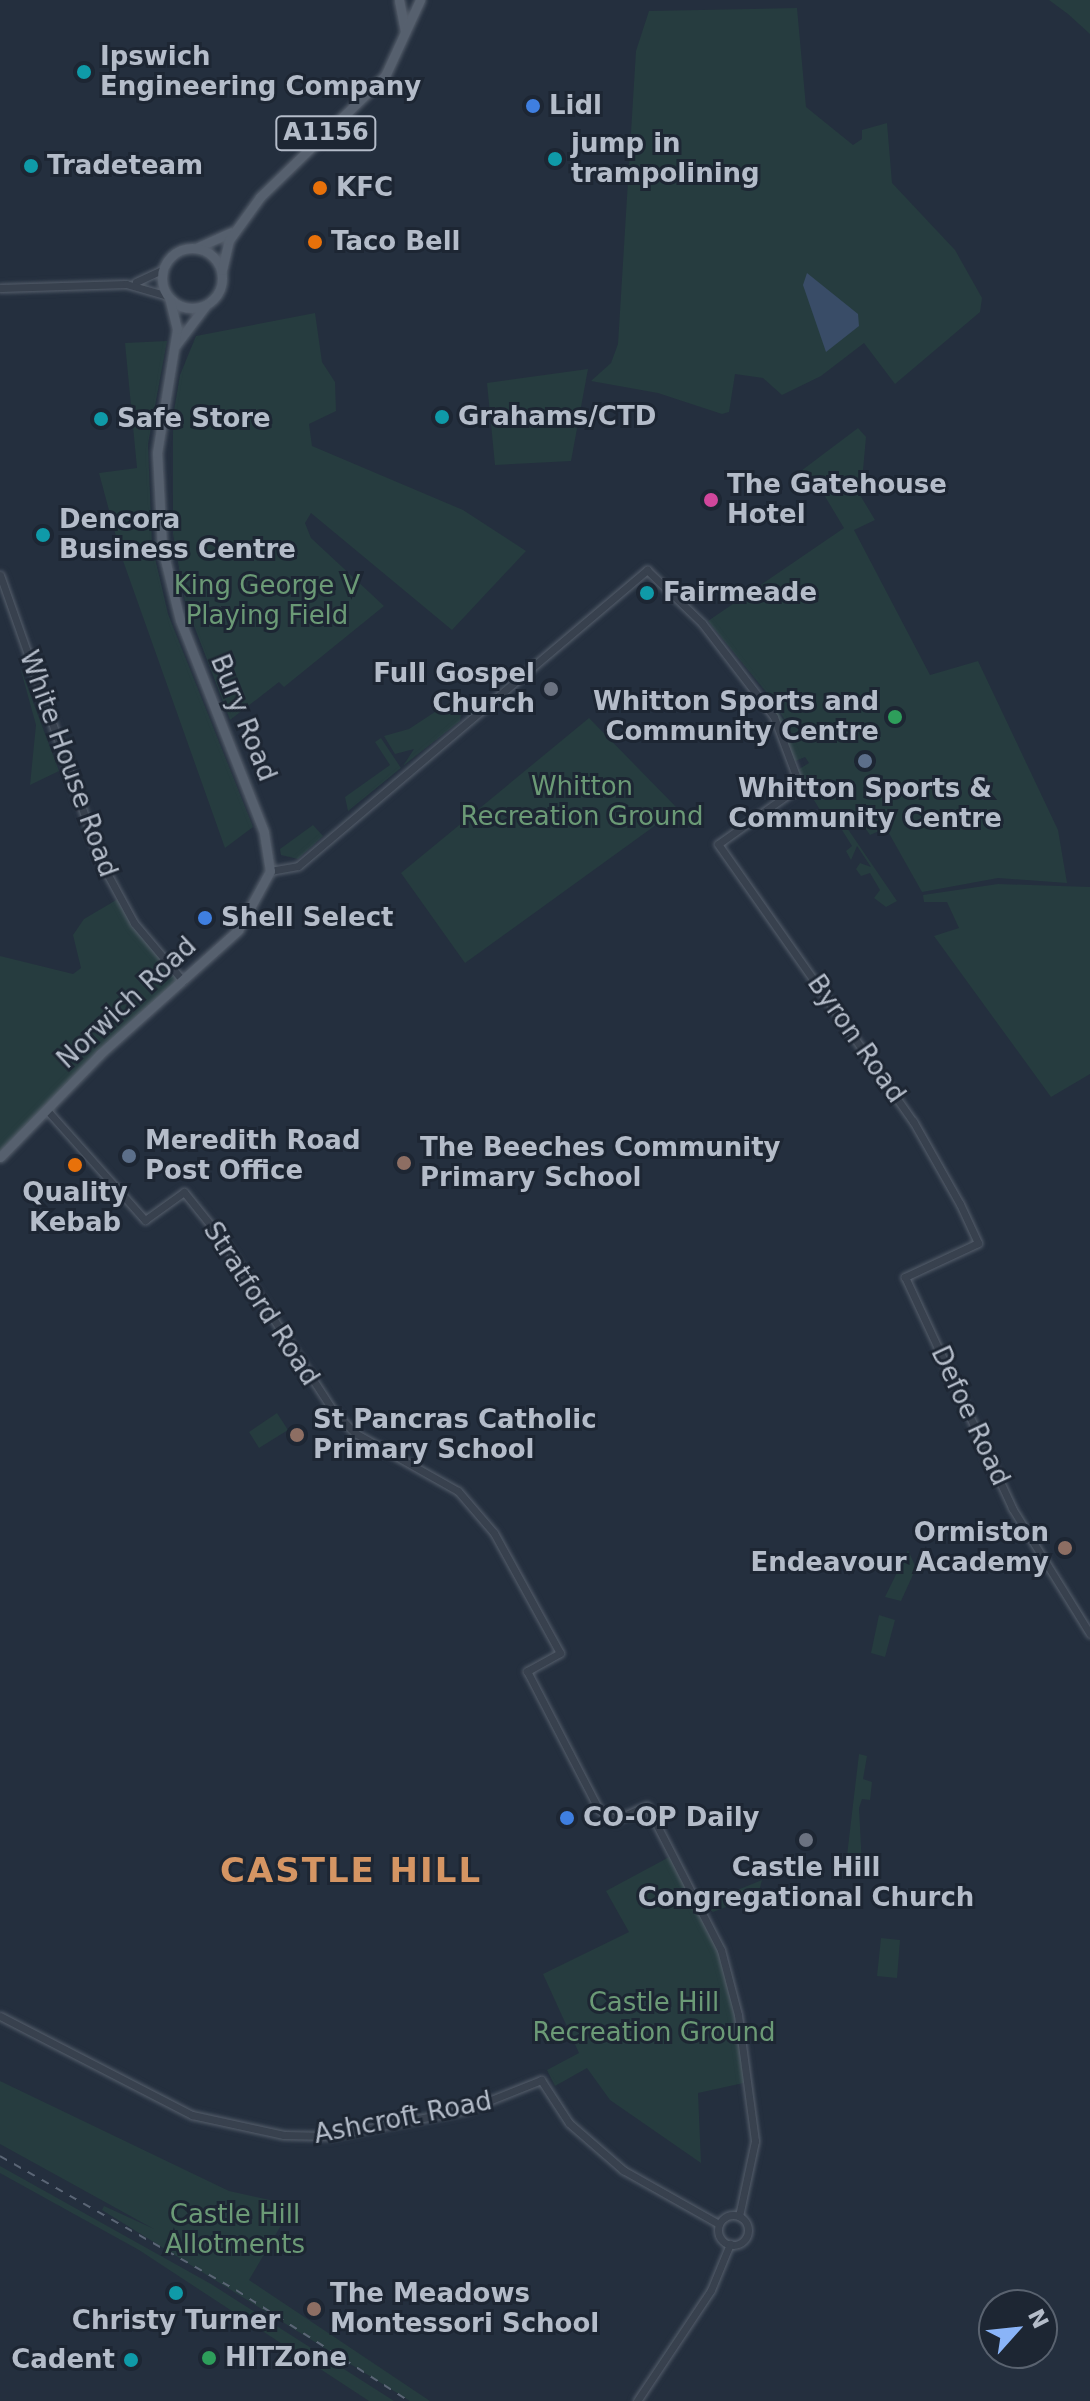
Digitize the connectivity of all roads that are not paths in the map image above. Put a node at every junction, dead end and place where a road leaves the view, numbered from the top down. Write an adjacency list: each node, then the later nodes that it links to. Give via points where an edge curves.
1 (399, 0): 3 (main road)
2 (420, 0): 3 (main road, A1156)
3 (405, 30): 4 (main road, A1156, via 375,89 286,168)
4 (234, 230): 5 (main road); 7 (main road)
5 (193, 247): 6 (main road, via 176,252); 7 (main road, via 212,254)
6 (164, 269): 8 (street, via 153,278); 10 (main road)
7 (222, 270): 11 (main road, via 221,287)
8 (126, 284): 9 (street); 10 (street)
9 (0, 288)
10 (169, 297): 11 (main road, via 187,308); 12 (main road, Bury Road, via 176,309)
11 (206, 305): 12 (main road, Bury Road)
12 (175, 346): 14 (main road, Bury Road, via 157,453 162,547 177,613 261,822)
13 (0, 575): 15 (street, White House Road, via 101,864 134,923)
14 (270, 871): 15 (main road, Norwich Road, via 246,921); 18 (street, Byron Road, via 298,866 647,570 674,602 699,619 769,706 800,786 718,844 913,1121 978,1243)
15 (183, 981): 16 (main road, Norwich Road)
16 (46, 1109): 17 (main road, Norwich Road); 21 (street, Stratford Road, via 145,1220 184,1192 221,1238 334,1412 355,1433 473,1504 560,1653 527,1671 608,1820 647,1806 707,1920 733,1991 755,2141)
17 (0, 1157)
18 (905, 1277): 19 (street, Defoe Road, via 1012,1508)
19 (1090, 1634)
20 (0, 2016): 22 (street, Ashcroft Road, via 192,2115 284,2135 328,2136 466,2110 541,2080 569,2123 623,2170)
21 (739, 2216): 22 (street); 23 (street, via 748,2233)
22 (719, 2224): 23 (street, via 720,2237)
23 (730, 2244): 24 (street, via 706,2298)
24 (637, 2401)

